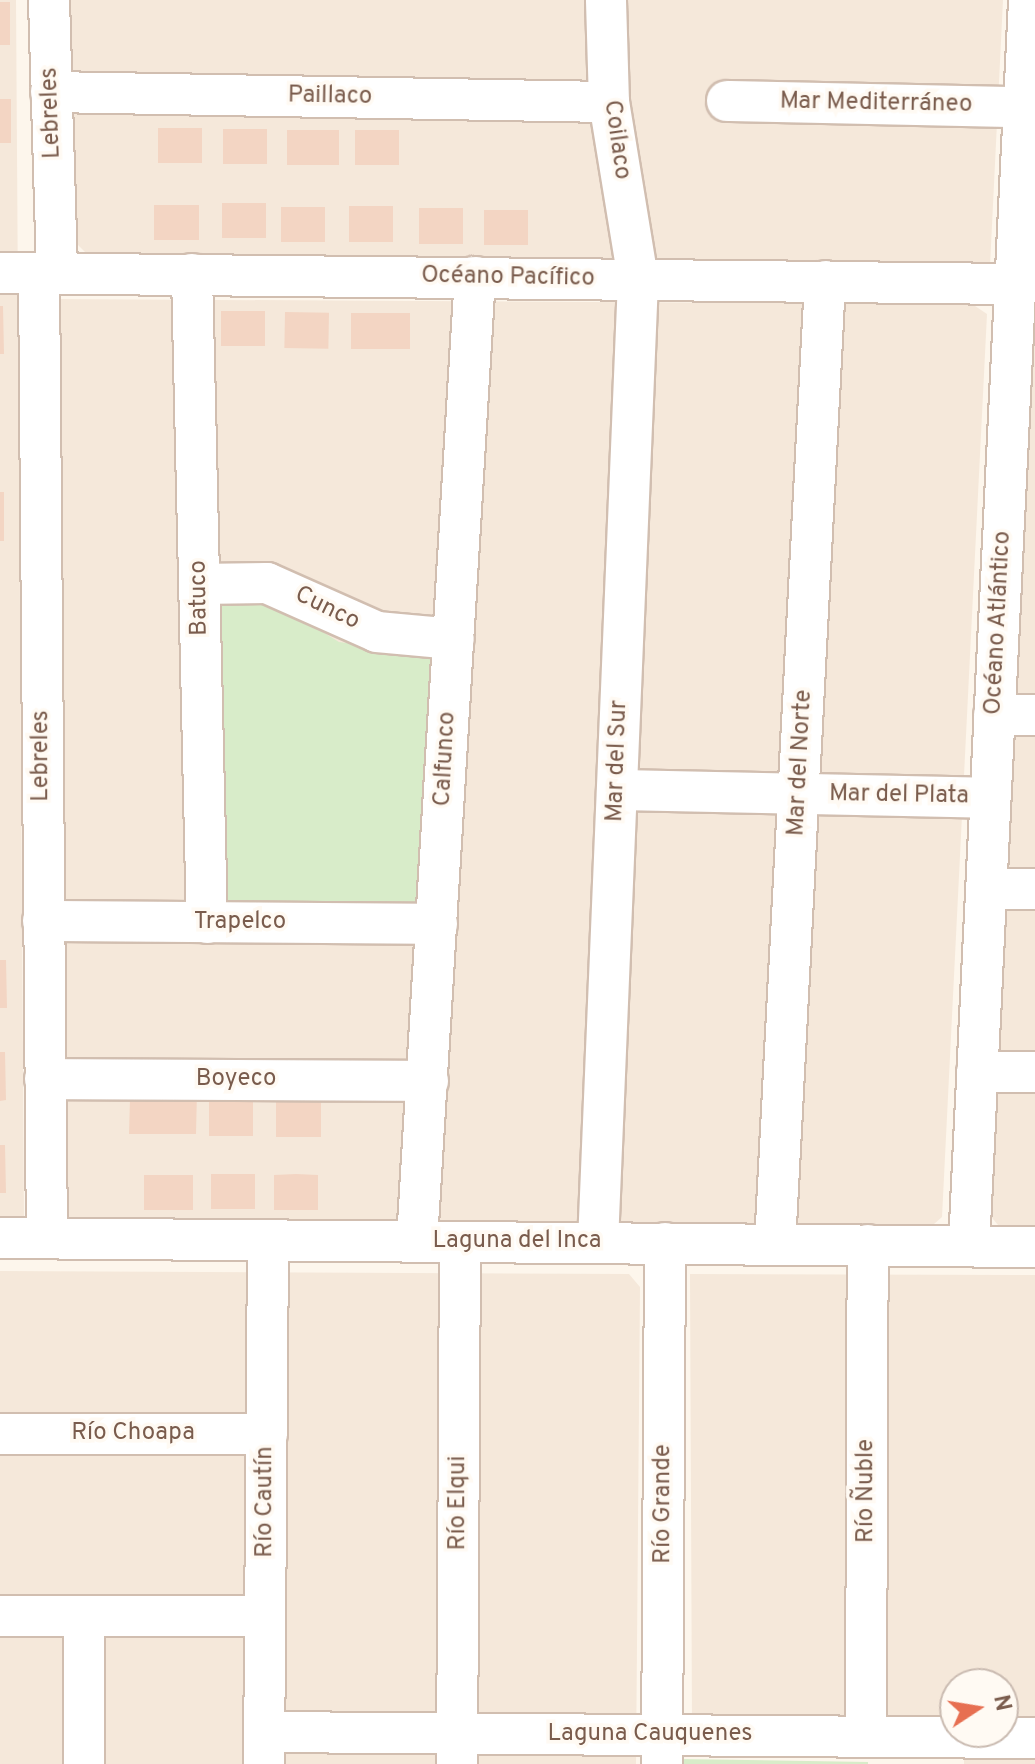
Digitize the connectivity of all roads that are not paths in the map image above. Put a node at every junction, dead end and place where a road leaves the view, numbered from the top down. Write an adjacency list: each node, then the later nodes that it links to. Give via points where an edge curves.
1 (49, 0): 4 (street, Lebreles)
2 (606, 0): 6 (street, Coilaco)
3 (1029, 0): 7 (street, Océano Atlántico)
4 (51, 92): 6 (street, Paillaco); 9 (street, Lebreles)
5 (727, 101): 7 (street, Mar Mediterráneo)
6 (609, 102): 12 (street, Coilaco)
7 (1024, 107): 8 (street, Océano Atlántico)
8 (1028, 175): 14 (street, Océano Atlántico)
9 (32, 273): 10 (street, Océano Pacífico); 26 (street, Lebreles)
10 (192, 274): 11 (street, Océano Pacífico); 17 (street, Batuco)
11 (475, 277): 12 (street, Océano Pacífico); 18 (street, Calfunco)
12 (638, 279): 13 (street, Océano Pacífico); 21 (street, Mar del Sur)
13 (825, 281): 14 (street, Océano Pacífico); 22 (street, Mar del Norte)
14 (1015, 284): 15 (street, Océano Atlántico)
15 (1023, 355): 16 (street, Océano Atlántico)
16 (1019, 534): 19 (street, Océano Atlántico)
17 (199, 584): 18 (street, Cunco, via 267,583 377,632); 27 (street, Batuco)
18 (454, 639): 28 (street, Calfunco)
19 (994, 715): 20 (street); 23 (street, Océano Atlántico)
20 (1035, 715)
21 (617, 790): 22 (street, Mar del Plata); 38 (street, Mar del Sur)
22 (799, 794): 23 (street, Mar del Plata); 40 (street, Mar del Norte)
23 (990, 798): 24 (street, Océano Atlántico)
24 (986, 889): 25 (street); 29 (street, Océano Atlántico)
25 (1035, 889)
26 (43, 921): 27 (street, Trapelco); 31 (street, Lebreles)
27 (207, 923): 28 (street, Trapelco)
28 (437, 924): 32 (street, Calfunco)
29 (977, 1072): 30 (street); 42 (street, Océano Atlántico)
30 (1035, 1072)
31 (45, 1079): 32 (street, Boyeco); 34 (street, Lebreles)
32 (428, 1081): 36 (street, Calfunco)
33 (0, 1238): 34 (street, Laguna del Inca)
34 (47, 1238): 35 (street, Laguna del Inca)
35 (268, 1240): 36 (street, Laguna del Inca); 45 (street, Río Cautín)
36 (417, 1241): 37 (street, Laguna del Inca)
37 (460, 1242): 38 (street, Laguna del Inca); 52 (street, Río Elqui)
38 (598, 1243): 39 (street, Laguna del Inca)
39 (665, 1243): 40 (street, Laguna del Inca); 53 (street, Río Grande)
40 (775, 1245): 41 (street, Laguna del Inca)
41 (868, 1245): 42 (street, Laguna del Inca); 49 (street, Río Ñuble)
42 (969, 1246): 43 (street, Laguna del Inca)
43 (1035, 1247)
44 (0, 1434): 45 (street, Río Choapa)
45 (267, 1434): 48 (street, Río Cautín)
46 (0, 1616): 47 (street)
47 (84, 1616): 48 (street); 54 (street)
48 (265, 1616): 51 (street, Río Cautín)
49 (866, 1737): 50 (street, Laguna Cauquenes); 53 (street, Laguna Cauquenes)
50 (1035, 1738)
51 (264, 1748): 52 (street, Laguna Cauquenes)
52 (457, 1749): 53 (street, Laguna Cauquenes)
53 (662, 1750)
54 (84, 1764)

